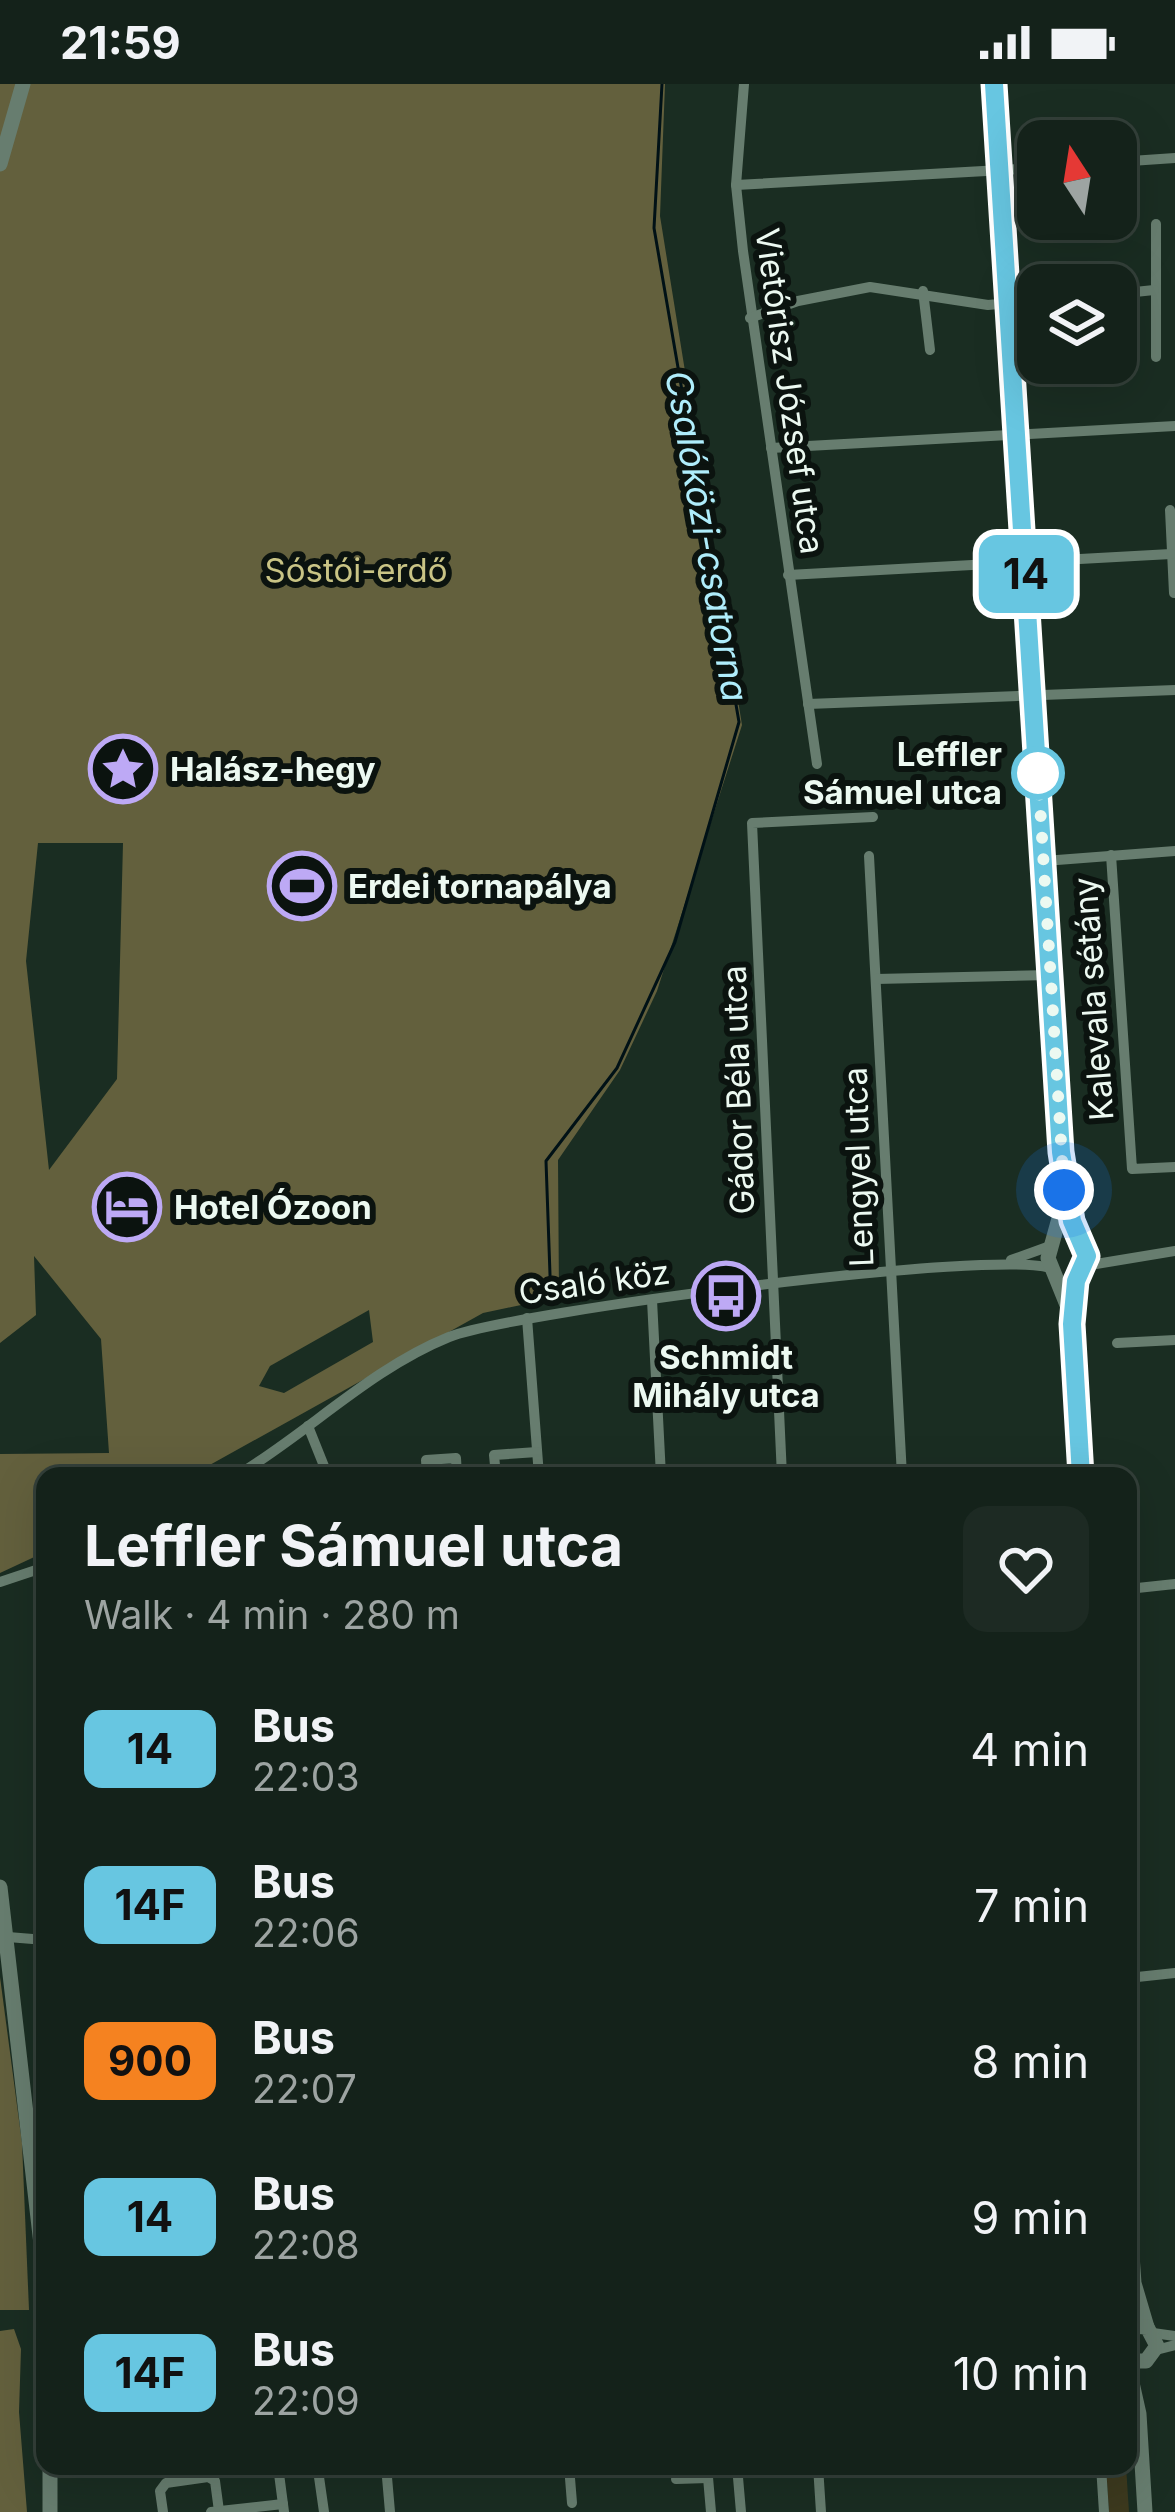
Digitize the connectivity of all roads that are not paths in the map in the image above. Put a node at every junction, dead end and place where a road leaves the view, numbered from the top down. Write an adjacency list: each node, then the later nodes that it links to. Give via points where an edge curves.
1 (23, 84): 6 (street)
2 (744, 84): 9 (street, Vietórisz József utca)
3 (994, 84): 8 (street)
4 (1175, 158): 5 (street)
5 (1137, 161)
6 (0, 164)
7 (1017, 170): 8 (street)
8 (1000, 171): 9 (street); 15 (street)
9 (736, 185): 16 (street, Vietórisz József utca)
10 (1156, 224): 12 (street)
11 (923, 290): 15 (street); 16 (street, via 835,292); 17 (street)
12 (1154, 290): 13 (street); 18 (street)
13 (1137, 291)
14 (1017, 302): 15 (street)
15 (1010, 303): 20 (street)
16 (750, 318): 21 (street, Vietórisz József utca)
17 (930, 350)
18 (1156, 357)
19 (1175, 427): 20 (street)
20 (1018, 433): 21 (street); 24 (street)
21 (771, 448): 25 (street, Vietórisz József utca)
22 (1170, 510): 23 (street)
23 (1172, 554): 24 (street); 26 (street)
24 (1025, 566): 25 (street); 28 (street)
25 (788, 575): 29 (street, Vietórisz József utca)
26 (1174, 593)
27 (1175, 690): 28 (street)
28 (1033, 695): 29 (street); 35 (street)
29 (808, 704): 30 (street, Vietórisz József utca)
30 (817, 764)
31 (873, 818): 48 (street, Gádor Béla utca, via 752,824 772,1155)
32 (1175, 851): 33 (street, Kalevala sétány)
33 (1111, 855): 35 (street, Kalevala sétány); 38 (street, Kalevala sétány, via 1132,1169)
34 (869, 856): 37 (street, Lengyel utca)
35 (1044, 861): 36 (street)
36 (1050, 975): 37 (street); 39 (street)
37 (876, 980): 47 (street, Lengyel utca)
38 (1175, 1167)
39 (1064, 1190): 40 (street); 41 (street)
40 (1052, 1244): 41 (street); 44 (street, Csaló köz); 46 (street)
41 (1081, 1244): 43 (street); 45 (street)
42 (1175, 1251): 43 (street)
43 (1119, 1257): 45 (street)
44 (1002, 1262): 46 (street, Csaló köz); 47 (street, Csaló köz)
45 (1082, 1269): 46 (street); 51 (street)
46 (1054, 1270): 51 (street)
47 (889, 1275): 48 (street, Csaló köz); 64 (street, Lengyel utca)
48 (770, 1286): 49 (street, Csaló köz); 63 (street, Gádor Béla utca)
49 (652, 1300): 50 (street, Csaló köz); 62 (street)
50 (527, 1318): 54 (street, Csaló köz, via 442,1340); 55 (street)
51 (1072, 1324): 65 (street)
52 (1175, 1340): 53 (street)
53 (1118, 1343)
54 (308, 1426): 56 (street, Csaló köz); 57 (street)
55 (537, 1453): 60 (street, via 494,1455); 61 (street)
56 (249, 1467)
57 (324, 1467)
58 (426, 1467): 59 (street, via 426,1460 456,1458)
59 (456, 1467)
60 (495, 1467)
61 (538, 1467)
62 (661, 1467)
63 (781, 1467)
64 (901, 1467)
65 (1080, 1467)
66 (36, 1570): 67 (street)
67 (0, 1582)
68 (1175, 1584): 69 (street)
69 (1137, 1588)
70 (0, 1887): 71 (street)
71 (8, 1937): 72 (street); 75 (street)
72 (36, 1939)
73 (1175, 1973): 74 (street)
74 (1137, 1977)
75 (36, 2196)
76 (1137, 2305): 78 (street)
77 (1175, 2340): 78 (street)
78 (1143, 2349): 101 (street)
79 (50, 2475): 93 (street)
80 (279, 2475): 91 (street)
81 (387, 2475): 96 (street)
82 (570, 2475): 90 (street)
83 (696, 2475): 89 (street)
84 (708, 2475): 97 (street)
85 (738, 2475): 98 (street)
86 (819, 2475): 99 (street)
87 (1102, 2475): 100 (street)
88 (319, 2477): 95 (street)
89 (676, 2480)
90 (572, 2503)
91 (284, 2508): 92 (street)
92 (215, 2511): 94 (street, via 208,2476 166,2483)
93 (50, 2512)
94 (163, 2512)
95 (324, 2512)
96 (391, 2512)
97 (711, 2512)
98 (741, 2512)
99 (821, 2512)
100 (1104, 2512)
101 (1144, 2512)

